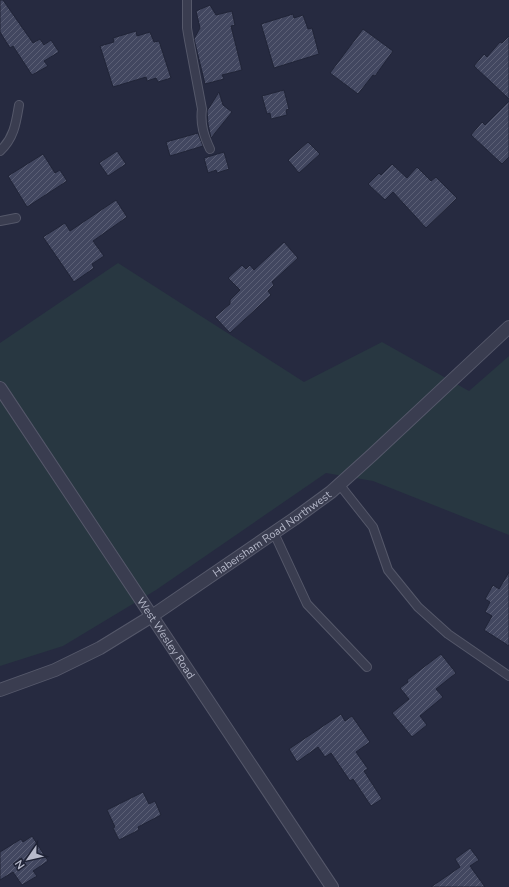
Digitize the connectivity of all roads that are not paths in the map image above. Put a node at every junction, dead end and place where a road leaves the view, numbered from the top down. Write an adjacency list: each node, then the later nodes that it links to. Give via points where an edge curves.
1 (187, 0): 3 (lane, via 187,28 202,109 201,123)
2 (19, 105): 4 (lane, via 15,128 7,145)
3 (210, 149)
4 (0, 151)
5 (16, 218): 6 (lane)
6 (0, 220)
7 (509, 327): 9 (street, Habersham Road Northwest)
8 (0, 388): 11 (street, West Wesley Road)
9 (339, 484): 10 (street, Habersham Road Northwest); 13 (lane, via 373,527 388,570 418,607 448,634)
10 (274, 533): 11 (street, Habersham Road Northwest); 12 (lane, via 307,604)
11 (152, 616): 14 (street, Habersham Road Northwest, via 94,651 55,670); 15 (street, West Wesley Road)
12 (367, 667)
13 (509, 676)
14 (0, 690)
15 (332, 887)

